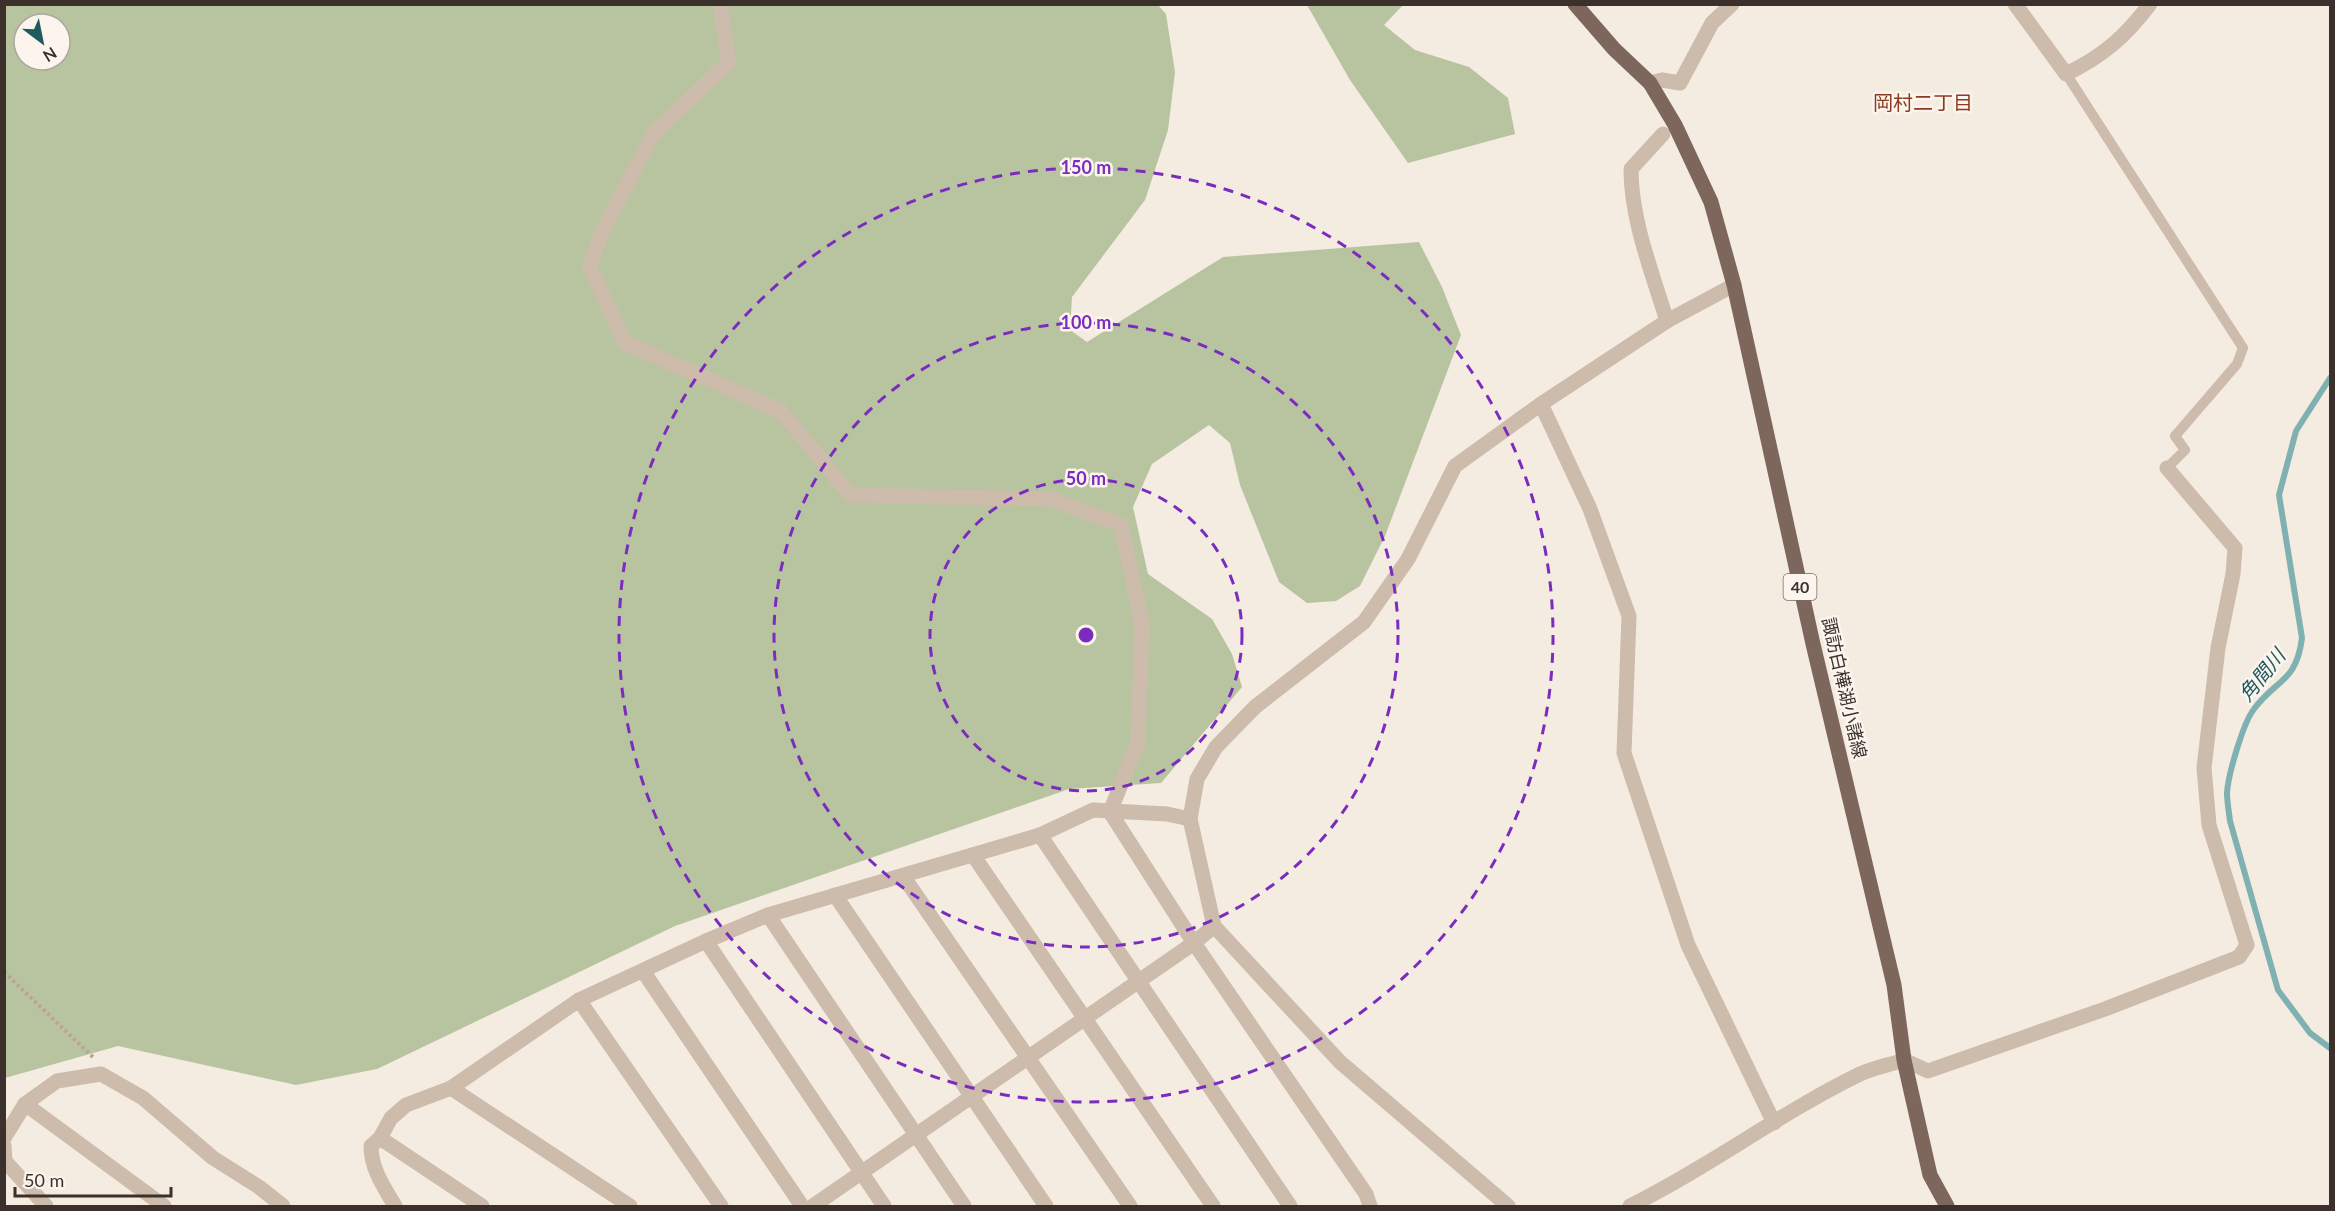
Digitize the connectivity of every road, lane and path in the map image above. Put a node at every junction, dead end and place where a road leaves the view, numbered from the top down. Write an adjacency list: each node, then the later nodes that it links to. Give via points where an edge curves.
1 (720, 4): 13 (street, via 729,62 653,134 600,236 590,268 625,343 781,411 850,495 1051,499 1121,525 1142,624 1138,742)
2 (1575, 4): 7 (main road, 諏訪白樺湖小諸線 / 40)
3 (1732, 4): 7 (street, via 1712,23 1680,83)
4 (2015, 4): 6 (street)
5 (2150, 4): 6 (street, via 2130,31 2092,61 2066,74)
6 (2061, 67): 12 (lane, via 2243,348 2237,364 2175,436 2185,450)
7 (1650, 83): 9 (main road, 諏訪白樺湖小諸線 / 40, via 1711,201)
8 (1663, 134): 10 (street, via 1631,169 1631,191)
9 (1734, 285): 10 (street); 29 (main road, 諏訪白樺湖小諸線 / 40, via 1894,985)
10 (1667, 321): 11 (street)
11 (1540, 404): 14 (street, via 1455,466 1408,559 1364,622 1255,707 1216,747 1197,779); 34 (street, via 1590,509 1629,616 1624,753 1688,945)
12 (2167, 468): 29 (street, via 2235,548 2204,768 2209,825 2247,945 2239,957 2106,1009 1928,1071)
13 (1110, 812): 14 (street); 15 (street, via 1093,810); 22 (street)
14 (1190, 819): 20 (street)
15 (1040, 835): 16 (street); 25 (street)
16 (973, 855): 17 (street); 27 (street)
17 (903, 876): 18 (street); 28 (street)
18 (835, 895): 19 (street); 32 (street)
19 (768, 915): 21 (street); 35 (street)
20 (1214, 926): 22 (street); 56 (street, via 1340,1062)
21 (706, 941): 23 (street); 39 (street)
22 (1194, 944): 25 (street); 55 (street, via 1366,1194)
23 (643, 971): 26 (street); 47 (street)
24 (4, 972): 30 (path)
25 (1139, 981): 27 (street); 54 (street)
26 (579, 1000): 31 (street); 46 (street)
27 (1084, 1019): 28 (street); 53 (street)
28 (1029, 1058): 32 (street); 52 (street)
29 (1904, 1060): 34 (street, via 1862,1073); 58 (main road, 諏訪白樺湖小諸線 / 40, via 1930,1174)
30 (101, 1064)
31 (452, 1088): 37 (street, via 406,1105 391,1118); 45 (street)
32 (972, 1097): 35 (street); 51 (street)
33 (25, 1104): 36 (street); 41 (street); 42 (street, via 57,1082 101,1074 143,1098 213,1158)
34 (1774, 1123): 57 (street)
35 (916, 1136): 39 (street); 50 (street)
36 (4, 1137)
37 (380, 1138): 43 (street, via 371,1146 371,1159); 44 (street)
38 (4, 1146): 40 (street, via 5,1161)
39 (860, 1174): 48 (street); 49 (street)
40 (46, 1206)
41 (164, 1206)
42 (283, 1206)
43 (395, 1206)
44 (482, 1206)
45 (630, 1206)
46 (721, 1206)
47 (802, 1206)
48 (813, 1206)
49 (884, 1206)
50 (964, 1206)
51 (1046, 1206)
52 (1130, 1206)
53 (1213, 1206)
54 (1290, 1206)
55 (1370, 1206)
56 (1508, 1206)
57 (1630, 1206)
58 (1947, 1206)

